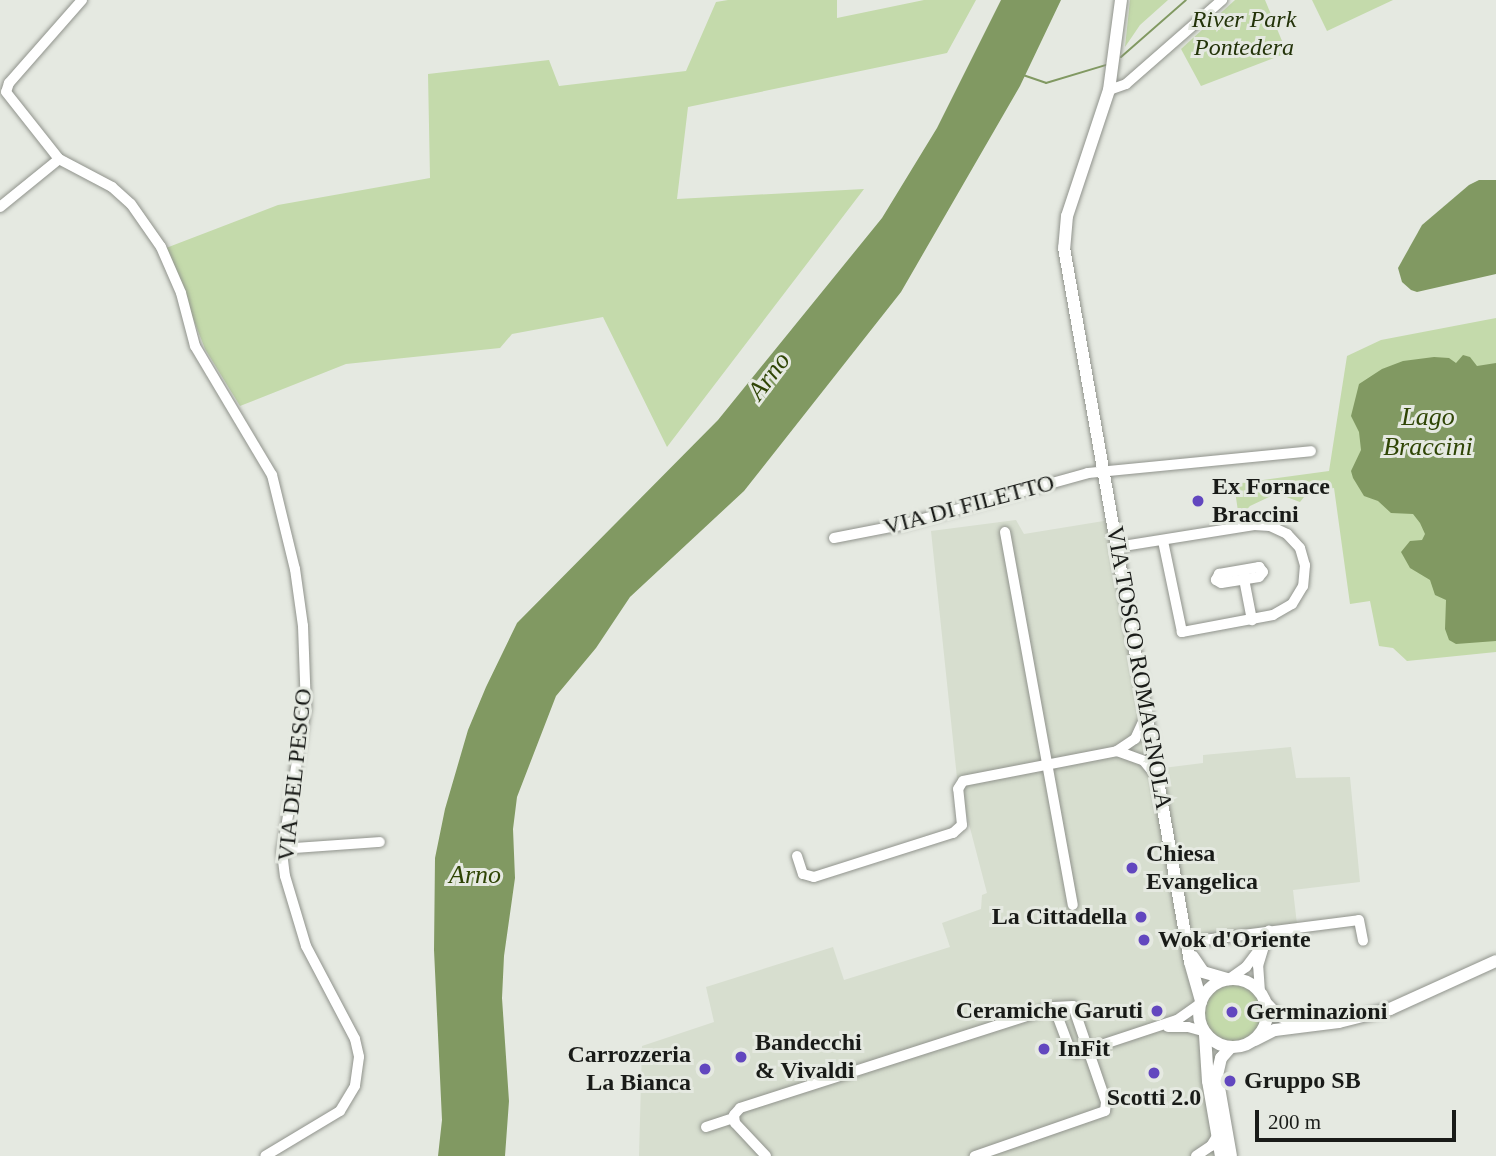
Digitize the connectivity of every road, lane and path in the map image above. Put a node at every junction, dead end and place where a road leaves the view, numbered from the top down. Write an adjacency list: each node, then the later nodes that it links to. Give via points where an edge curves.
1 (82, 0): 5 (street, via 7,88 9,99)
2 (1121, 0): 4 (main road, VIA TOSCO ROMAGNOLA)
3 (1222, 0): 4 (street, via 1126,84)
4 (1109, 90): 8 (main road, VIA TOSCO ROMAGNOLA, via 1064,237)
5 (59, 159): 6 (street); 22 (street, VIA DEL PESCO, via 112,187 131,204 161,247 181,293 195,346 272,475 295,569 306,708)
6 (0, 207)
7 (1311, 451): 8 (street, VIA DI FILETTO)
8 (1104, 471): 10 (street, VIA DI FILETTO, via 901,525); 12 (main road, VIA TOSCO ROMAGNOLA)
9 (1005, 532): 19 (street)
10 (834, 538)
11 (1163, 541): 12 (street); 14 (street, via 1181,632); 14 (street, via 1257,524 1287,534 1304,561 1301,592 1286,609)
12 (1117, 547): 15 (main road, VIA TOSCO ROMAGNOLA)
13 (1244, 579): 14 (street)
14 (1252, 620)
15 (1146, 713): 16 (main road, VIA TOSCO ROMAGNOLA); 17 (street, via 1137,735)
16 (1152, 748): 17 (street); 18 (street); 20 (main road, VIA TOSCO ROMAGNOLA)
17 (1122, 749): 18 (street); 19 (street)
18 (1135, 756): 20 (street, via 1150,766)
19 (1048, 764): 23 (street, via 964,780 958,786 962,822 957,832 814,877 802,873); 24 (street)
20 (1159, 782): 27 (main road, VIA TOSCO ROMAGNOLA)
21 (380, 842): 22 (street)
22 (282, 849): 43 (street, VIA DEL PESCO, via 285,876 306,946 355,1039 359,1058 355,1086 340,1111)
23 (797, 856)
24 (1073, 905)
25 (1269, 932): 26 (street, via 1359,920); 27 (street); 28 (street)
26 (1363, 941)
27 (1193, 944): 30 (main road, VIA TOSCO ROMAGNOLA, via 1203,972); 32 (main road, VIA TOSCO ROMAGNOLA)
28 (1263, 945): 30 (street, via 1246,967); 31 (street, via 1257,974)
29 (1496, 961): 34 (main road, via 1390,1009)
30 (1229, 979): 31 (main road, via 1246,982); 32 (main road, via 1213,985)
31 (1263, 997): 34 (main road, via 1282,1018); 37 (main road, via 1265,1026)
32 (1200, 1002): 35 (street, via 1185,1016); 36 (main road, via 1198,1015)
33 (1054, 1007): 39 (street, via 1070,1049 1077,1053); 39 (street, via 1073,1006); 40 (street, via 757,1102 740,1108)
34 (1305, 1026): 37 (main road)
35 (1158, 1027): 36 (street, via 1182,1026); 39 (street)
36 (1204, 1033): 38 (main road, via 1216,1044); 42 (main road)
37 (1255, 1040): 38 (main road)
38 (1230, 1048): 48 (main road, via 1221,1058 1217,1076)
39 (1088, 1050): 45 (street, via 1106,1102 1104,1113)
40 (733, 1118): 41 (street); 44 (street)
41 (706, 1127)
42 (1218, 1135): 46 (street); 47 (main road)
43 (265, 1156)
44 (766, 1156)
45 (975, 1156)
46 (1196, 1156)
47 (1222, 1156)
48 (1231, 1156)

